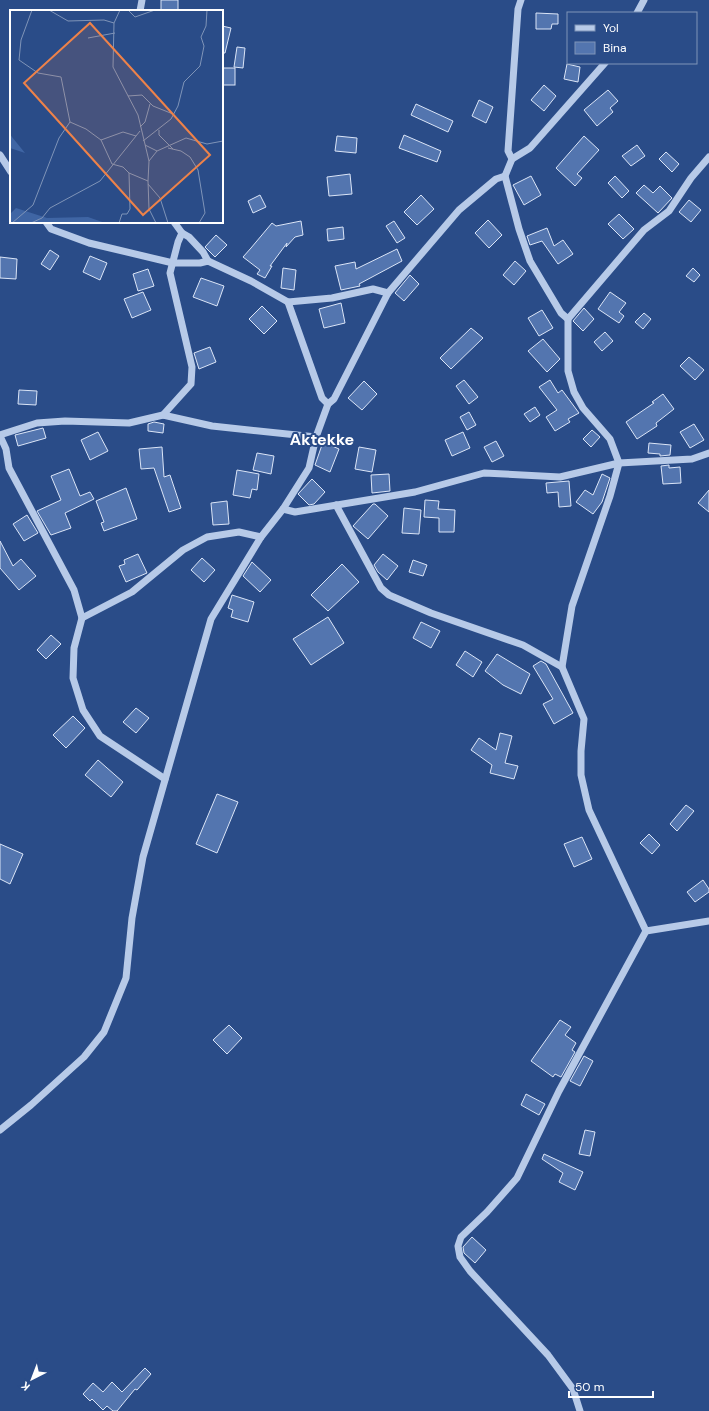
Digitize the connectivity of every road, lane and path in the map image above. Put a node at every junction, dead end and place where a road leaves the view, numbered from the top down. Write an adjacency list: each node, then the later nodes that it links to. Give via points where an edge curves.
1 (142, 0): 4 (street)
2 (521, 0): 9 (street, via 518,9 508,152)
3 (644, 0): 5 (street)
4 (140, 10)
5 (638, 12)
6 (604, 64): 9 (street, via 530,148)
7 (0, 155): 10 (street)
8 (709, 157): 19 (street, via 669,211 644,230)
9 (512, 159): 11 (street)
10 (10, 170)
11 (504, 176): 17 (street, via 496,179 458,210); 19 (street, via 518,229 530,261 561,313)
12 (47, 223): 16 (street, via 51,229 89,243)
13 (175, 223): 14 (street)
14 (182, 234): 15 (street, via 189,237); 16 (street)
15 (208, 261): 16 (street); 18 (street)
16 (173, 263): 21 (street, via 170,274 192,367 191,384)
17 (388, 293): 18 (street, via 373,289 332,298); 20 (street, via 334,399)
18 (288, 302): 20 (street, via 322,398)
19 (568, 319): 25 (street, via 568,371 574,392 583,408 610,439)
20 (328, 404): 23 (street)
21 (163, 415): 22 (street, via 129,423 37,424); 23 (street, via 212,426)
22 (0, 436): 29 (street, via 6,449 9,468 74,590)
23 (316, 436): 27 (street, via 309,468)
24 (709, 453): 25 (street, via 692,459)
25 (619, 463): 26 (street, via 560,477 484,473 415,492); 30 (street, via 572,606)
26 (336, 504): 27 (street, via 295,512); 30 (street, via 381,588 389,595 431,613 523,645)
27 (283, 509): 28 (street)
28 (261, 537): 29 (street, via 239,532 207,537 183,550 132,592); 31 (street, via 211,619)
29 (82, 618): 31 (street, via 74,648 73,678 83,710 100,736)
30 (562, 667): 33 (street, via 584,719 581,775 589,810)
31 (165, 779): 34 (street, via 142,857 126,978 104,1032 84,1057)
32 (709, 921): 33 (street)
33 (646, 931): 35 (street, via 558,1091 517,1178 461,1237 458,1246 460,1257 470,1271 548,1355 573,1389)
34 (0, 1130)
35 (580, 1411)

